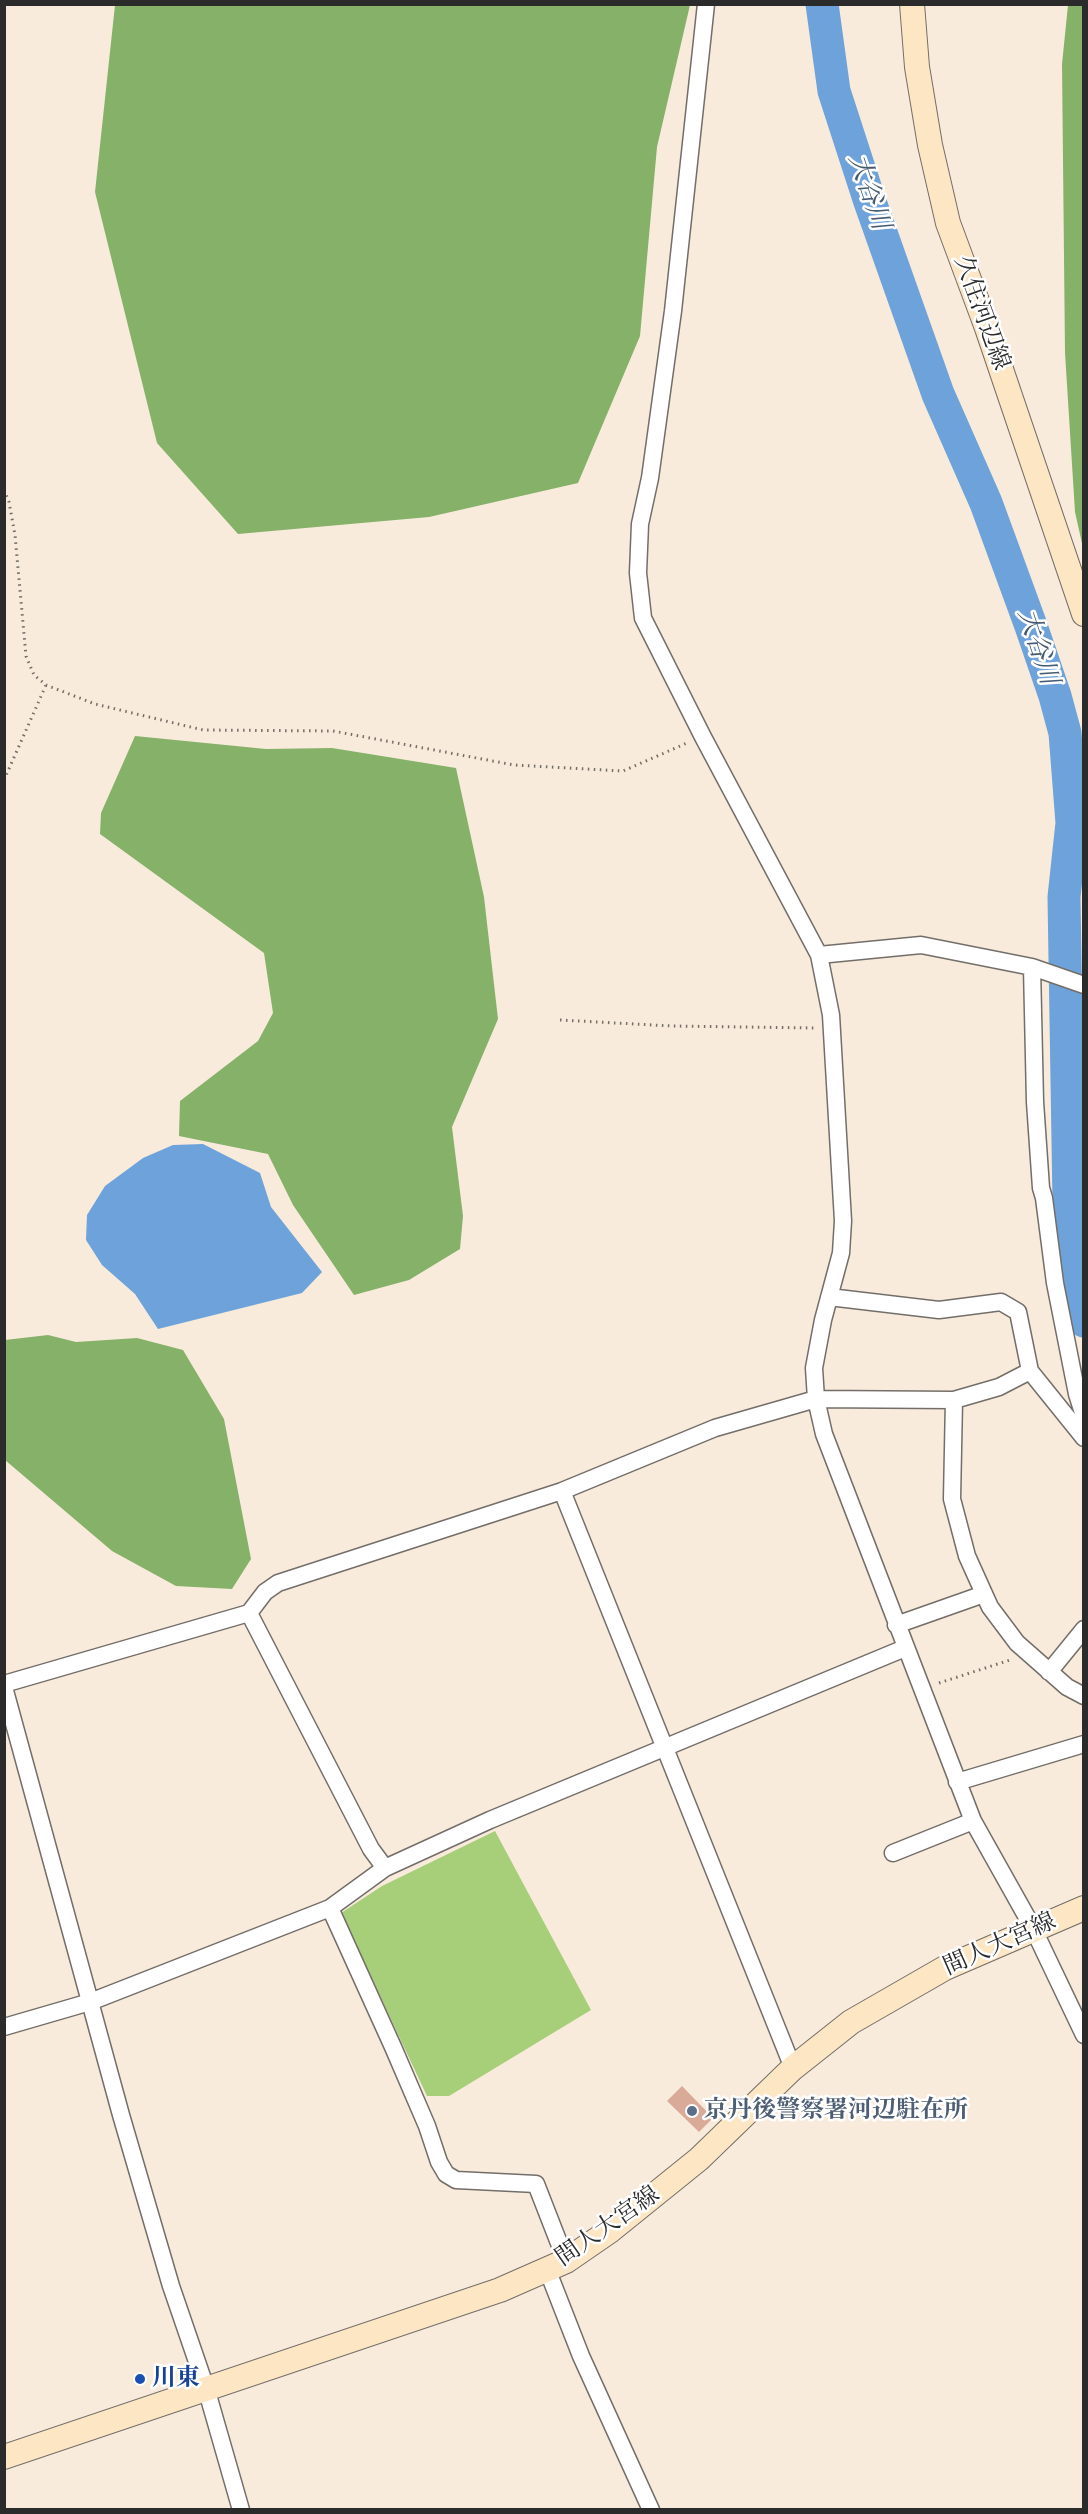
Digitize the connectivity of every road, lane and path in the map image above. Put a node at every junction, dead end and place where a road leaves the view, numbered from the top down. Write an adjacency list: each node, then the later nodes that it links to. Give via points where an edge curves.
1 (706, 4): 6 (street, via 673,311 640,524 638,573 643,618)
2 (912, 4): 4 (main road, 久住河辺線, via 917,67 948,223)
3 (4, 490): 5 (path, via 15,535 26,656 34,675)
4 (1083, 614)
5 (46, 685): 6 (path, via 95,704 203,730 333,731 514,765 623,771); 7 (path)
6 (703, 737): 8 (street)
7 (4, 780)
8 (819, 955): 9 (street, via 921,945); 12 (street)
9 (1032, 967): 10 (street); 17 (street, via 1041,1188 1055,1283)
10 (1083, 985)
11 (560, 1020): 12 (path)
12 (832, 1028): 13 (street, via 843,1221 841,1253)
13 (829, 1297): 14 (street, via 939,1310 1001,1302 1018,1312); 15 (street, via 814,1368)
14 (1030, 1371): 16 (street, via 999,1387); 18 (street)
15 (816, 1399): 16 (street); 19 (street, via 715,1428); 22 (street, via 824,1434)
16 (954, 1400): 20 (street, via 952,1499 967,1556)
17 (1083, 1416)
18 (1083, 1437)
19 (562, 1491): 21 (street, via 278,1583 265,1592); 31 (street)
20 (984, 1594): 22 (street); 25 (street)
21 (249, 1613): 27 (street); 35 (street)
22 (896, 1625): 24 (street)
23 (1083, 1629): 26 (street)
24 (905, 1648): 28 (street); 31 (street)
25 (1029, 1654): 26 (street); 28 (path)
26 (1050, 1672): 29 (street)
27 (4, 1685): 39 (street)
28 (920, 1689): 32 (street)
29 (1083, 1696)
30 (1083, 1744): 32 (street)
31 (666, 1746): 35 (street); 42 (street)
32 (957, 1782): 33 (street)
33 (973, 1821): 34 (street); 38 (street)
34 (893, 1853)
35 (385, 1869): 36 (street)
36 (330, 1908): 39 (street); 43 (street, via 446,2174 456,2180 536,2184)
37 (1083, 1908): 38 (main road, 間人大宮線)
38 (1033, 1928): 41 (street); 42 (main road, 間人大宮線, via 945,1968 851,2022)
39 (90, 2002): 40 (street); 44 (street, via 171,2286)
40 (4, 2027)
41 (1083, 2031)
42 (793, 2068): 43 (main road, 間人大宮線, via 699,2159 611,2230)
43 (557, 2265): 44 (main road, 間人大宮線, via 500,2290); 47 (street, via 581,2356)
44 (206, 2388): 45 (main road, 間人大宮線); 46 (street)
45 (4, 2457)
46 (241, 2510)
47 (651, 2510)

